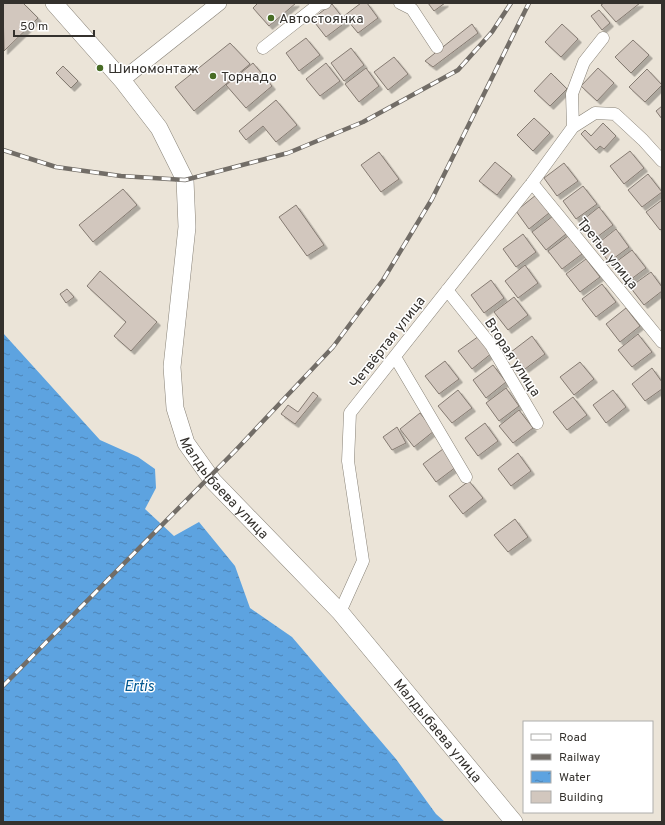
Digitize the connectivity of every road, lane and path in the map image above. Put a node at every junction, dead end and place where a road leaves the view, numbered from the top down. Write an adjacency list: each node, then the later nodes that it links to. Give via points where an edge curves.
1 (54, 3): 8 (main road, Малдыбаева улица)
2 (219, 3): 8 (street)
3 (325, 3): 7 (street, via 319,4)
4 (402, 3): 6 (street, via 412,9)
5 (603, 38): 9 (street, via 584,62 572,94)
6 (438, 47)
7 (263, 48)
8 (122, 80): 17 (main road, Малдыбаева улица, via 159,128 185,180 187,227 172,367 176,408 186,443 213,481)
9 (574, 126): 10 (street, Четвёртая улица, via 595,113 615,114); 11 (street, Четвёртая улица)
10 (661, 158)
11 (532, 183): 12 (street, Четвёртая улица); 13 (street, Третья улица)
12 (448, 290): 14 (street, Четвёртая улица); 15 (street, Вторая улица, via 491,345)
13 (662, 342)
14 (394, 357): 16 (street); 17 (street, Четвёртая улица, via 350,413 348,461 363,561)
15 (537, 423)
16 (466, 477)
17 (340, 612): 18 (main road, Малдыбаева улица)
18 (514, 822)

